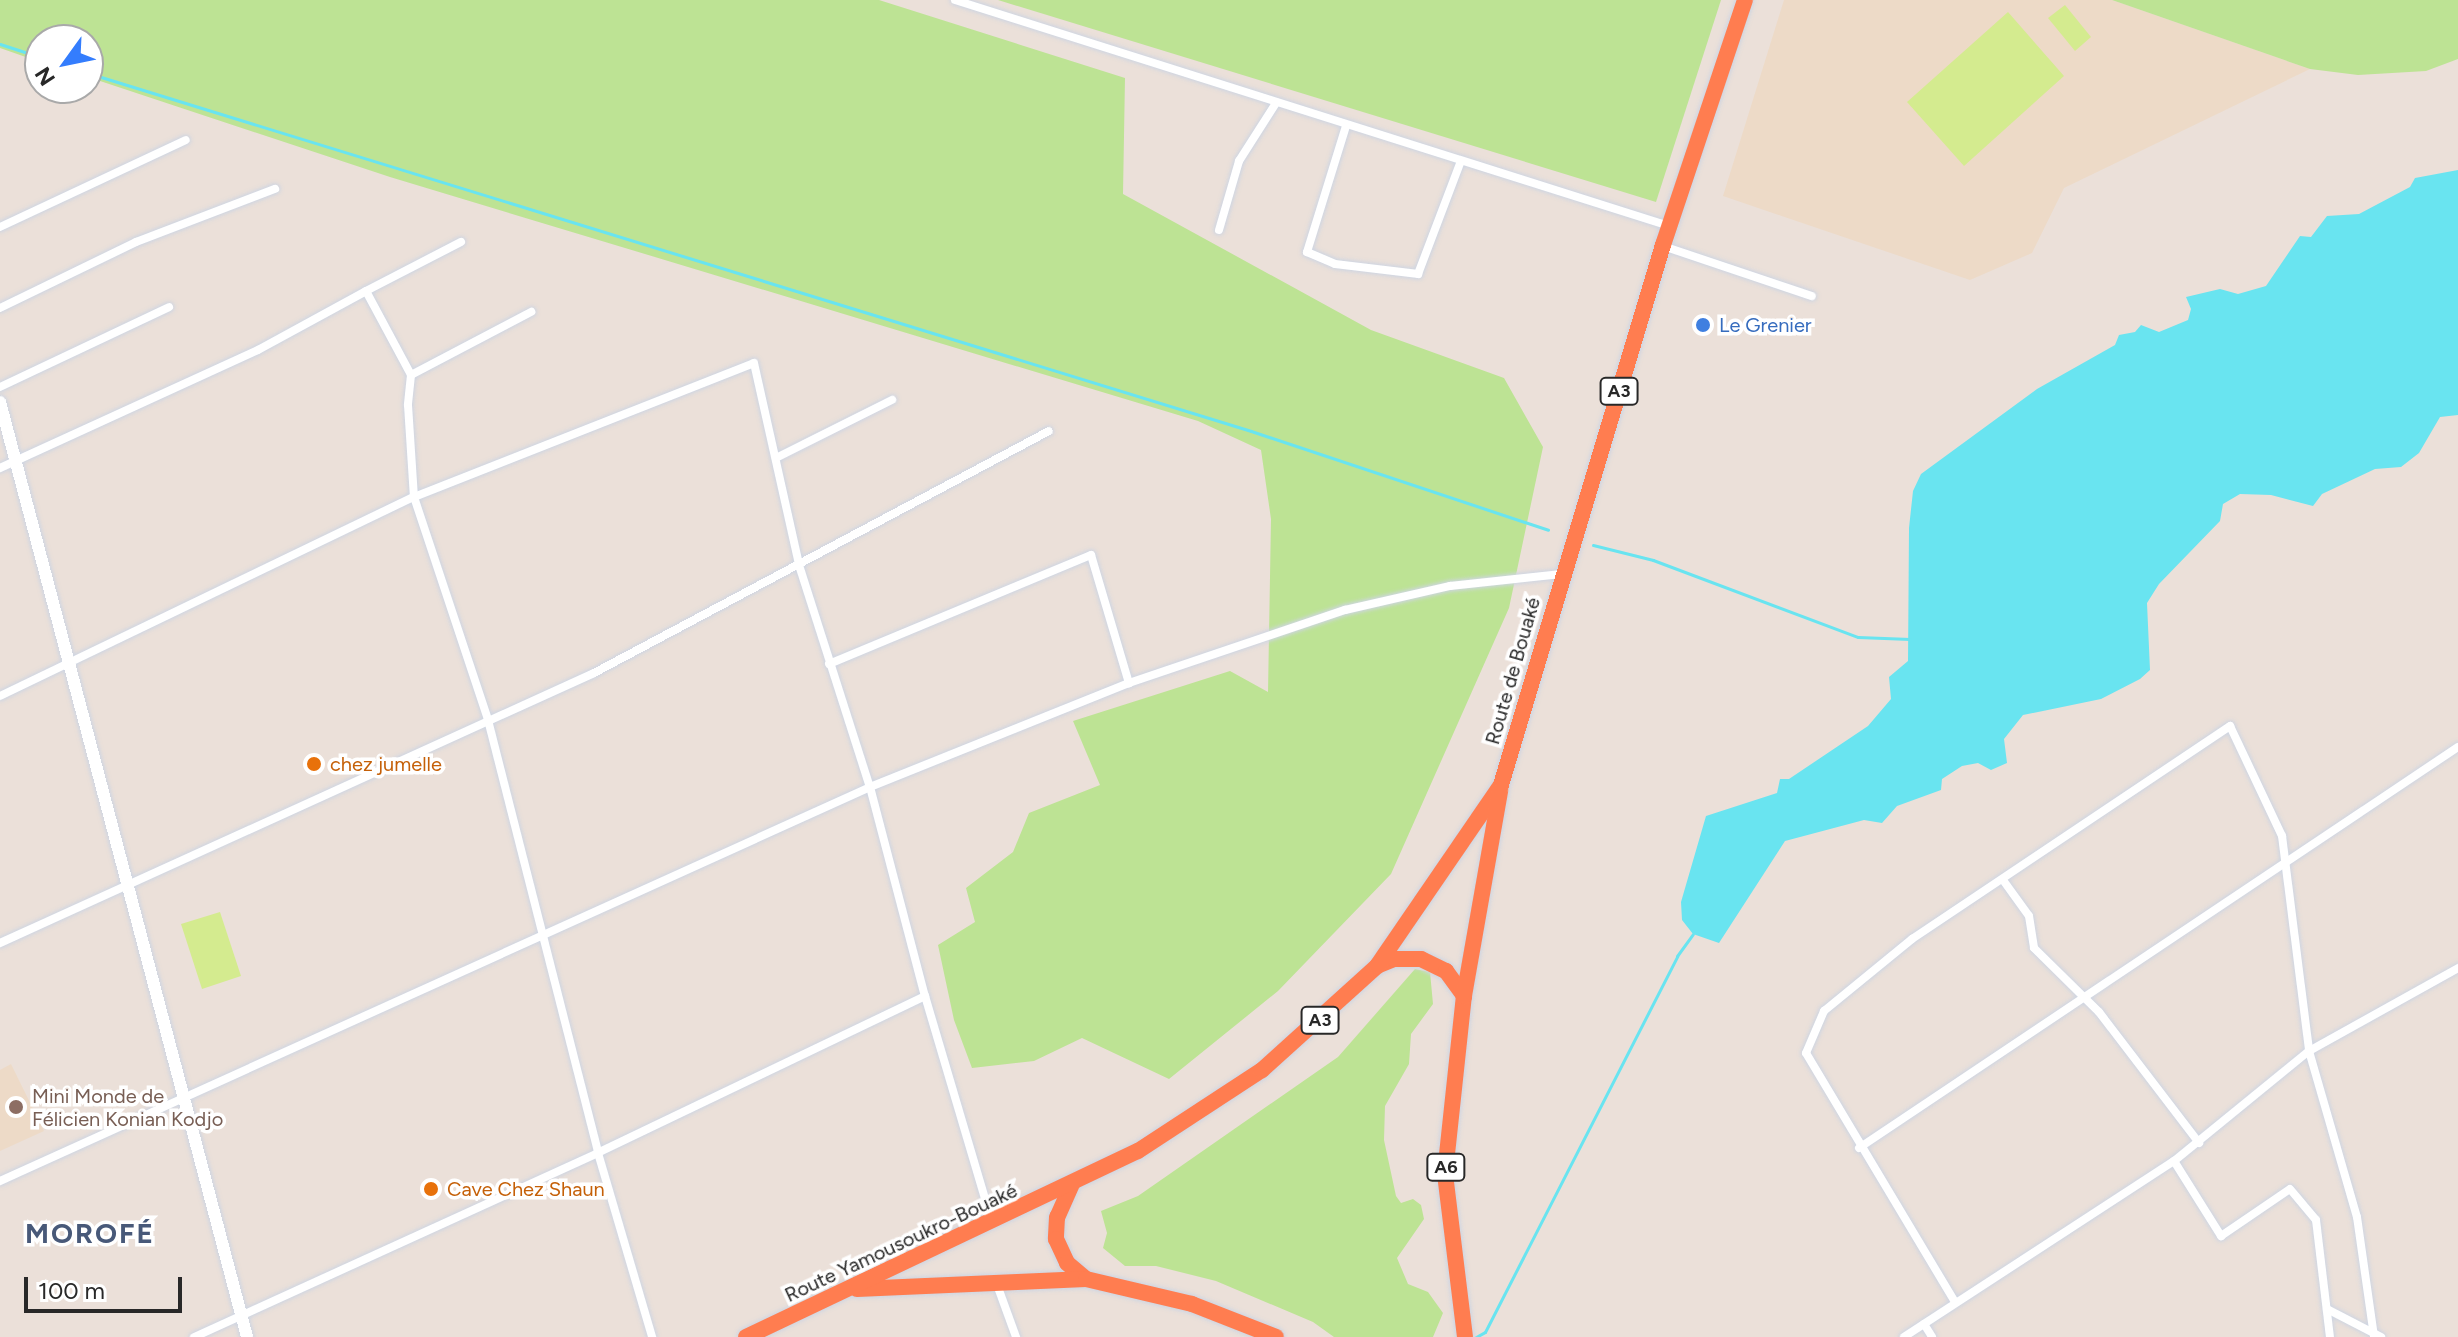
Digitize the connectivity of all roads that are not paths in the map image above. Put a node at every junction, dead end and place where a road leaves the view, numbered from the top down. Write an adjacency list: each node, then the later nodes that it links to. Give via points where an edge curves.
1 (955, 0): 3 (street)
2 (1745, 0): 9 (highway, Route de Bouaké / A3)
3 (1276, 103): 4 (street); 10 (street, via 1239,161)
4 (1346, 126): 6 (street); 6 (street, via 1307,252 1335,264 1418,274)
5 (186, 140): 8 (street)
6 (1461, 161): 9 (street)
7 (275, 189): 16 (street, via 136,242)
8 (0, 227)
9 (1669, 227): 12 (highway, Route de Bouaké / A3)
10 (1219, 230)
11 (461, 242): 13 (street)
12 (1663, 245): 14 (street); 28 (highway, Route de Bouaké / A3)
13 (366, 291): 18 (street); 24 (street, via 258,350)
14 (1812, 296)
15 (169, 307): 19 (street)
16 (0, 308)
17 (531, 312): 18 (street)
18 (411, 375): 26 (street)
19 (0, 387)
20 (892, 400): 23 (street)
21 (0, 402): 24 (street)
22 (1049, 431): 27 (street)
23 (776, 458): 26 (street, via 754,363); 27 (street)
24 (15, 463): 25 (street); 29 (street)
25 (0, 468)
26 (414, 497): 29 (street); 33 (street)
27 (799, 565): 30 (street); 33 (street, via 594,673)
28 (1561, 574): 31 (street, via 1450,586 1345,610); 35 (highway, Route de Bouaké / A3)
29 (70, 664): 32 (street); 39 (street)
30 (829, 664): 31 (street, via 1091,555); 36 (street)
31 (1129, 683): 36 (street)
32 (0, 696)
33 (488, 720): 39 (street); 40 (street)
34 (2458, 747): 37 (street)
35 (1501, 785): 42 (highway, Route de Bouaké / A3); 45 (highway, A6)
36 (870, 787): 40 (street); 44 (street)
37 (2284, 864): 38 (street, via 2282,836 2230,726); 46 (street); 47 (street)
38 (2003, 880): 46 (street, via 2029,916 2034,948); 50 (street, via 1912,939 1824,1011 1806,1053)
39 (129, 885): 41 (street); 48 (street)
40 (541, 936): 48 (street); 51 (street)
41 (0, 943)
42 (1377, 966): 45 (highway, via 1394,959 1421,959 1446,971); 54 (highway, Route de Bouaké / A3, via 1312,1027 1225,1096)
43 (2458, 968): 47 (street)
44 (925, 996): 51 (street); 55 (street)
45 (1464, 996): 70 (highway, A6, via 1445,1173)
46 (2083, 1000): 49 (street, via 2099,1012); 50 (street)
47 (2309, 1051): 49 (street); 63 (street, via 2357,1217)
48 (186, 1094): 53 (street); 61 (street)
49 (2199, 1143): 52 (street)
50 (1859, 1148): 59 (street)
51 (598, 1153): 61 (street); 66 (street)
52 (2174, 1161): 59 (street); 60 (street, via 2221,1236 2290,1189 2316,1220)
53 (0, 1181)
54 (1072, 1184): 55 (highway, Route Yamousoukro-Bouaké / A3); 56 (highway, via 1057,1217 1056,1239 1067,1263)
55 (992, 1223): 58 (highway, Route Yamousoukro-Bouaké / A3)
56 (1086, 1279): 57 (highway); 69 (highway, via 1192,1304)
57 (996, 1282): 58 (highway); 68 (street)
58 (852, 1289): 67 (highway, Route Yamousoukro-Bouaké / A3)
59 (1955, 1302): 62 (street)
60 (2327, 1309): 63 (street); 73 (street)
61 (241, 1315): 64 (street); 65 (street)
62 (1924, 1324): 71 (street); 72 (street)
63 (2376, 1335)
64 (194, 1337)
65 (247, 1337)
66 (652, 1337)
67 (746, 1337)
68 (1016, 1337)
69 (1276, 1337)
70 (1465, 1337)
71 (1904, 1337)
72 (1932, 1337)
73 (2330, 1337)

